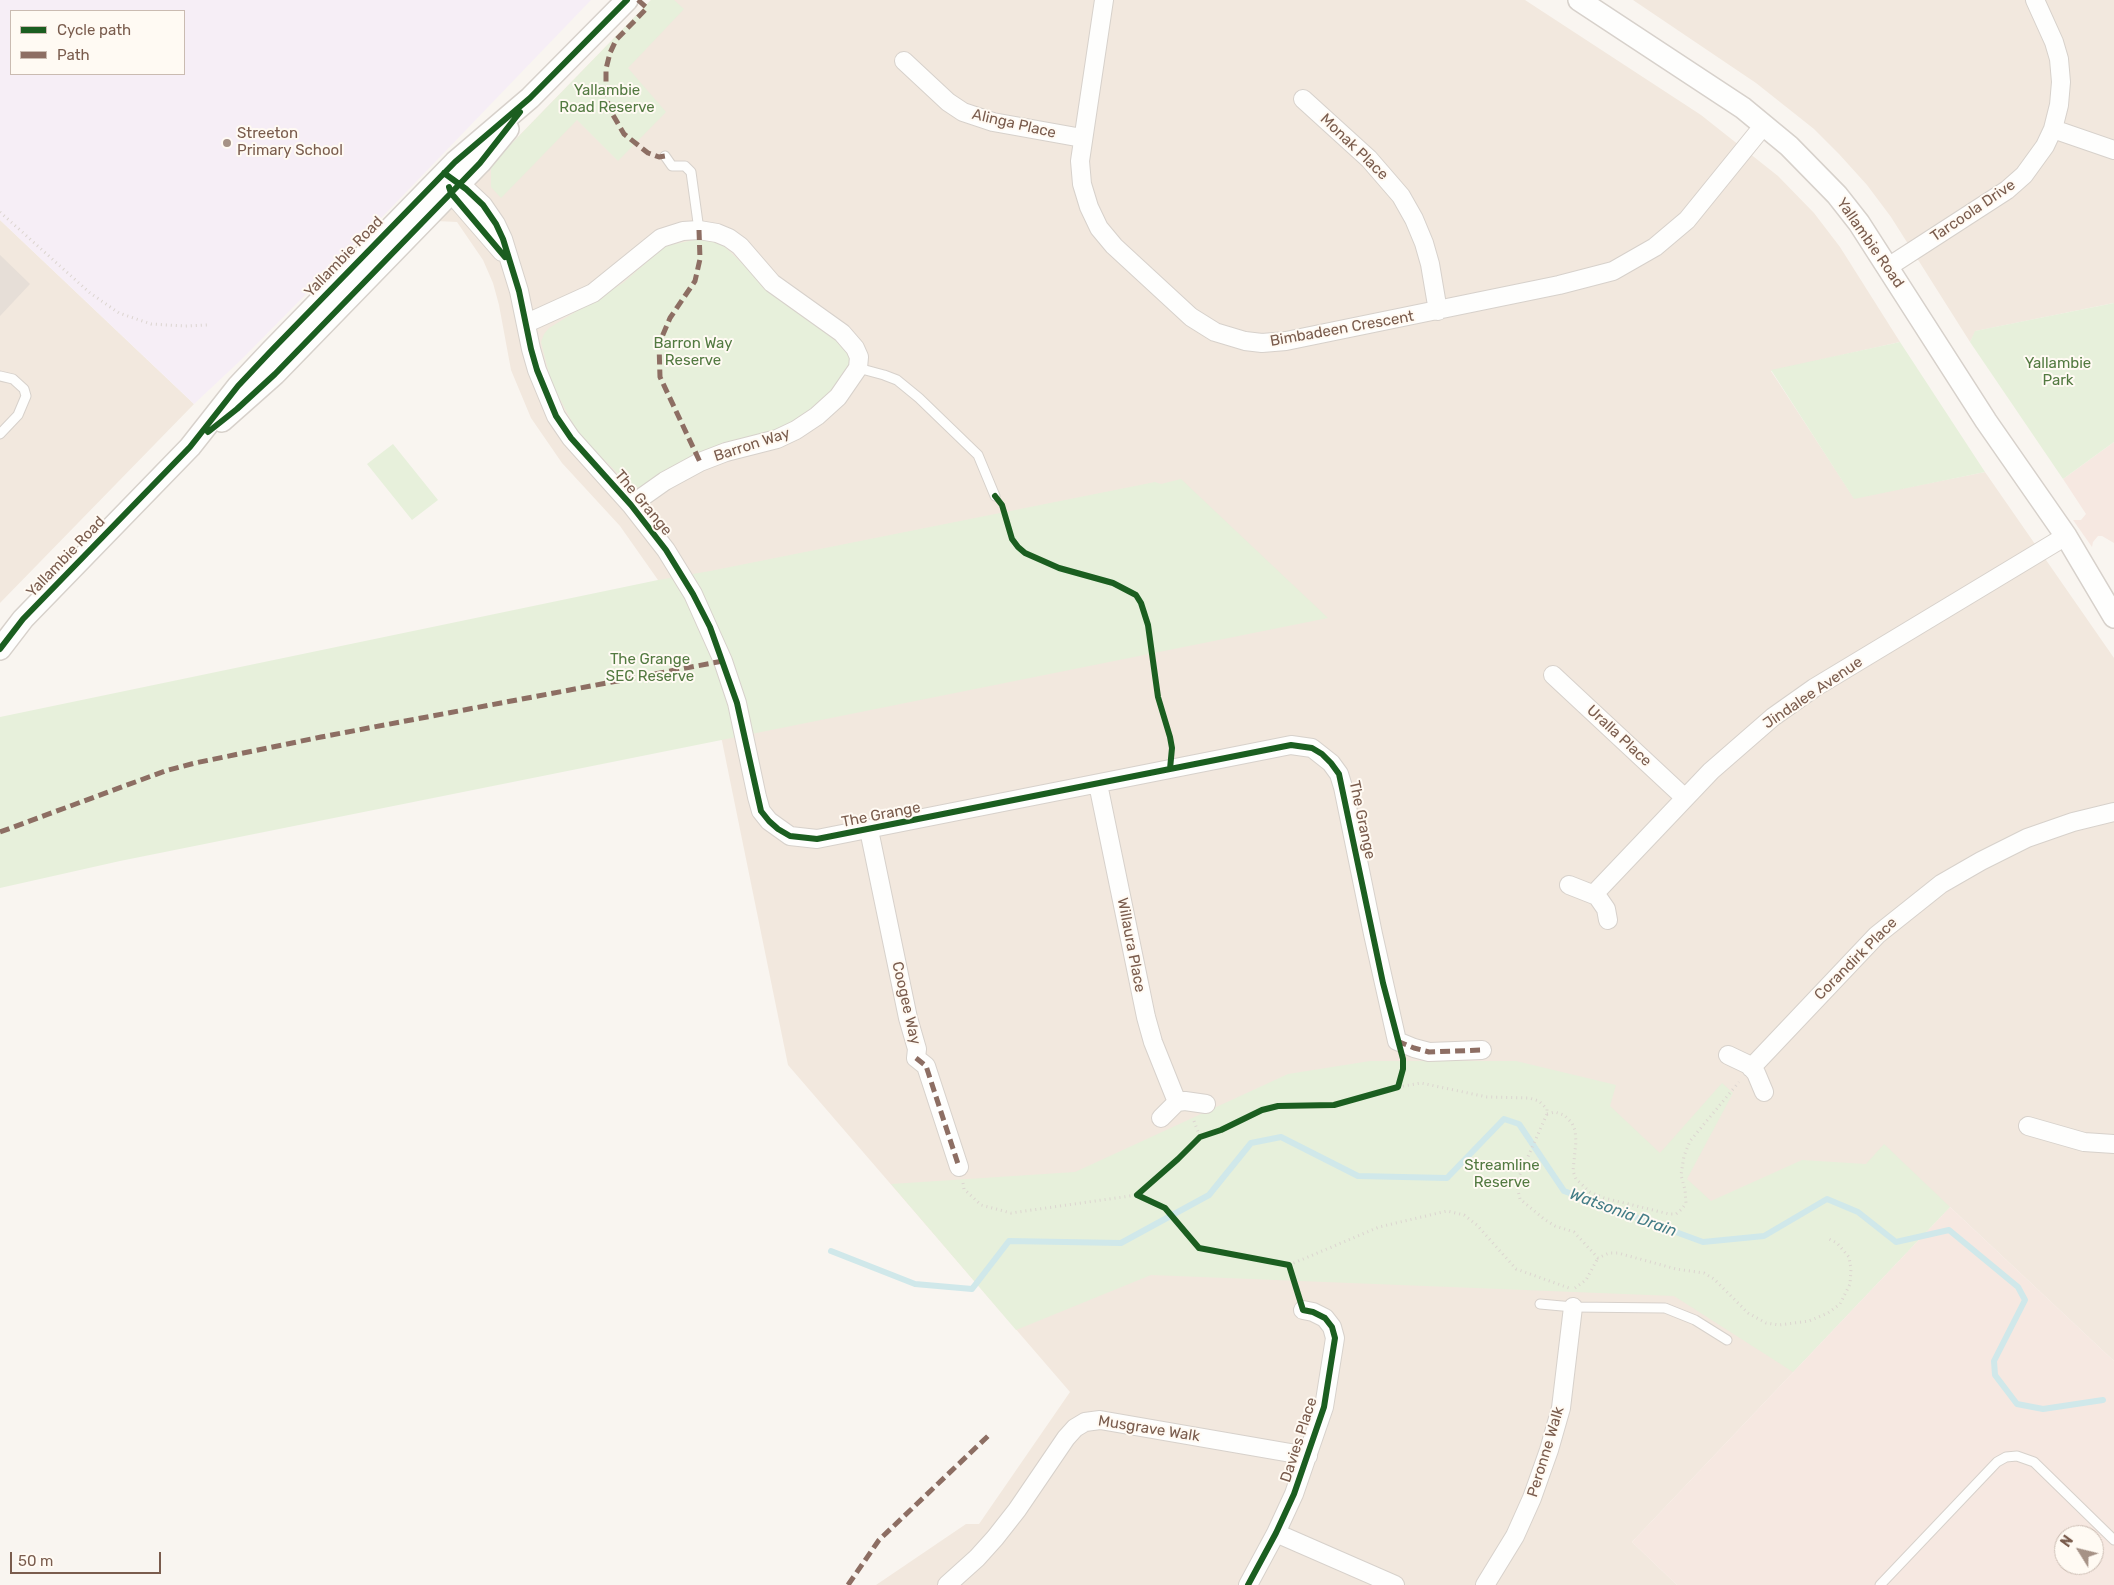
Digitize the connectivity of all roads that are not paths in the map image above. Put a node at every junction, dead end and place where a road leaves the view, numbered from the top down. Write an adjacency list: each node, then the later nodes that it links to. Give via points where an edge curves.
1 (626, 0): 12 (street, Yallambie Road, via 530,98 493,128)
2 (1104, 0): 9 (street, Bimbadeen Crescent)
3 (1579, 0): 7 (street, Yallambie Road)
4 (2036, 0): 8 (street, Tarcoola Drive, via 2059,59 2061,82)
5 (904, 61): 9 (street, Alinga Place, via 963,112 993,122)
6 (1303, 99): 15 (street, Monak Place, via 1369,158 1401,196 1424,243)
7 (1764, 125): 14 (street, Yallambie Road, via 1838,195); 15 (street, Bimbadeen Crescent, via 1687,220 1634,260 1592,277)
8 (2053, 128): 10 (street); 14 (street, Tarcoola Drive, via 2035,162 2006,190)
9 (1082, 138): 15 (street, Bimbadeen Crescent, via 1082,184 1099,228 1114,246 1199,324 1229,337 1262,343)
10 (2114, 150)
11 (665, 156): 13 (lane, via 672,166 685,166 691,172)
12 (452, 183): 16 (street, The Grange, via 483,205 496,224); 25 (street, Yallambie Road, via 254,369 190,447)
13 (699, 230): 16 (street, via 661,238 592,293); 17 (street, via 717,233 740,246 772,283 850,340 859,357)
14 (1888, 267): 22 (street, Yallambie Road, via 1986,421)
15 (1438, 311)
16 (527, 323): 21 (street, The Grange, via 537,370 556,416 577,445)
17 (858, 368): 20 (lane, via 897,380 919,398 978,455); 21 (street, Barron Way, via 838,397 796,430 777,439 700,462)
18 (0, 376): 19 (lane, via 13,379 24,389 26,396 18,415)
19 (0, 434)
20 (995, 496)
21 (631, 504): 32 (street, The Grange, via 666,550 710,627 737,702 757,797 769,821 790,836 803,839)
22 (2066, 536): 23 (street, Yallambie Road); 24 (street, Yallambie Road); 30 (street, Jindalee Avenue, via 1814,688 1742,743)
23 (2114, 590)
24 (2114, 617)
25 (23, 619): 26 (street, Yallambie Road); 27 (street, Yallambie Road)
26 (0, 638)
27 (0, 649)
28 (1553, 675): 30 (street, Uralla Place)
29 (1098, 784): 32 (street, The Grange); 36 (street, The Grange, via 1291,745 1312,748 1322,754 1339,774 1343,788 1397,1040 1429,1052); 40 (street, Willaura Place, via 1146,1017)
30 (1685, 798): 34 (street, Jindalee Avenue)
31 (2114, 812): 38 (street, Corandirk Place, via 2027,838 1941,884 1877,935)
32 (869, 830): 45 (street, Coogee Way, via 917,1049 916,1058 926,1066)
33 (1569, 885): 34 (street)
34 (1594, 894): 35 (street, via 1606,909)
35 (1608, 920)
36 (1482, 1050)
37 (1728, 1055): 38 (street)
38 (1751, 1068): 39 (street)
39 (1764, 1092)
40 (1177, 1102): 41 (street); 42 (street)
41 (1206, 1104)
42 (1161, 1118)
43 (2028, 1126): 44 (street, via 2084,1142)
44 (2114, 1144)
45 (959, 1167)
46 (1540, 1304): 47 (lane)
47 (1573, 1307): 49 (lane, via 1665,1308 1695,1320); 56 (street, Peronne Walk, via 1561,1408 1549,1450 1514,1536)
48 (1303, 1310): 50 (street, Davies Place, via 1325,1318 1336,1338 1324,1407)
49 (1727, 1340)
50 (1308, 1456): 51 (street, Davies Place); 53 (street, Musgrave Walk, via 1100,1420 1085,1422 1066,1438 996,1538)
51 (1276, 1533): 54 (street, Davies Place); 55 (street)
52 (2114, 1540): 57 (lane, via 2034,1462 2017,1456 2006,1457 1997,1462)
53 (947, 1585)
54 (1248, 1585)
55 (1395, 1585)
56 (1485, 1585)
57 (1880, 1585)

